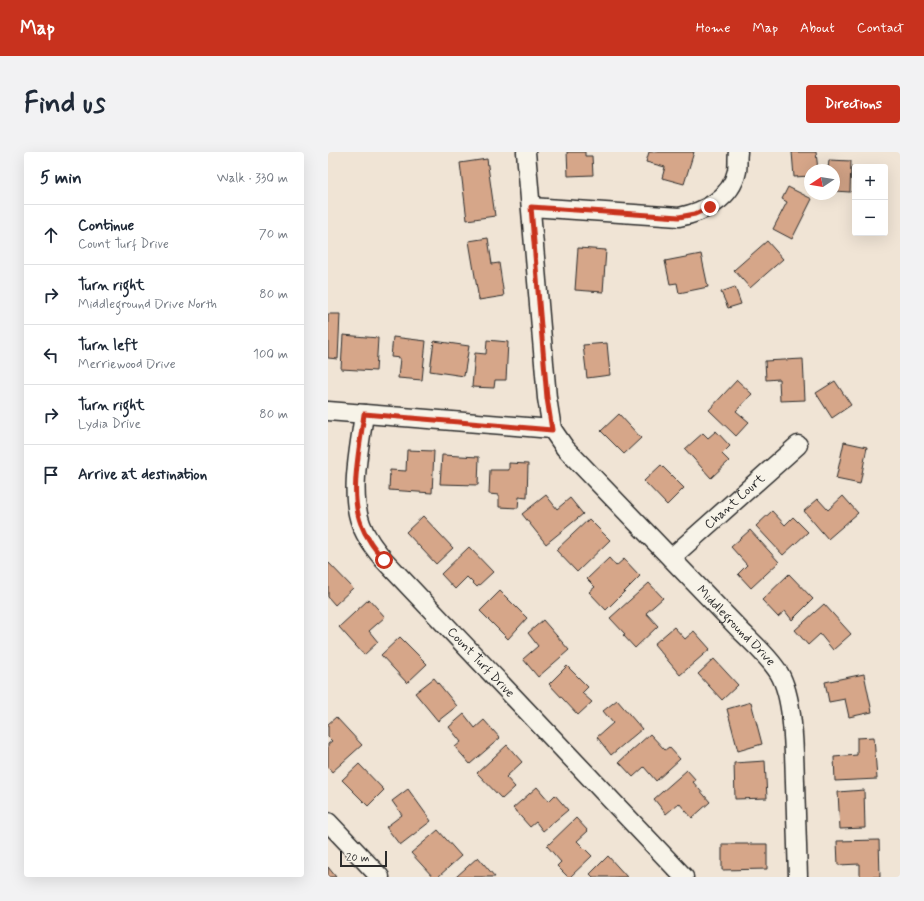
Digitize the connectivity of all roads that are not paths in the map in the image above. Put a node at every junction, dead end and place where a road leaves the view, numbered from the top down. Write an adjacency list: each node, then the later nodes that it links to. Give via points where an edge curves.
1 (526, 152): 3 (street)
2 (738, 152): 3 (street, via 737,171 731,185 710,207 695,214 679,217)
3 (531, 207): 6 (street)
4 (328, 411): 5 (street)
5 (364, 414): 6 (street); 11 (street, Count Turf Drive, via 356,504 361,524 370,543)
6 (552, 430): 8 (street, Middleground Drive, via 565,448)
7 (798, 445): 8 (street, Chant Court)
8 (671, 558): 12 (street, Middleground Drive, via 763,652 779,672 785,686 794,743)
9 (328, 822): 10 (street)
10 (380, 877)
11 (684, 877)
12 (798, 877)

